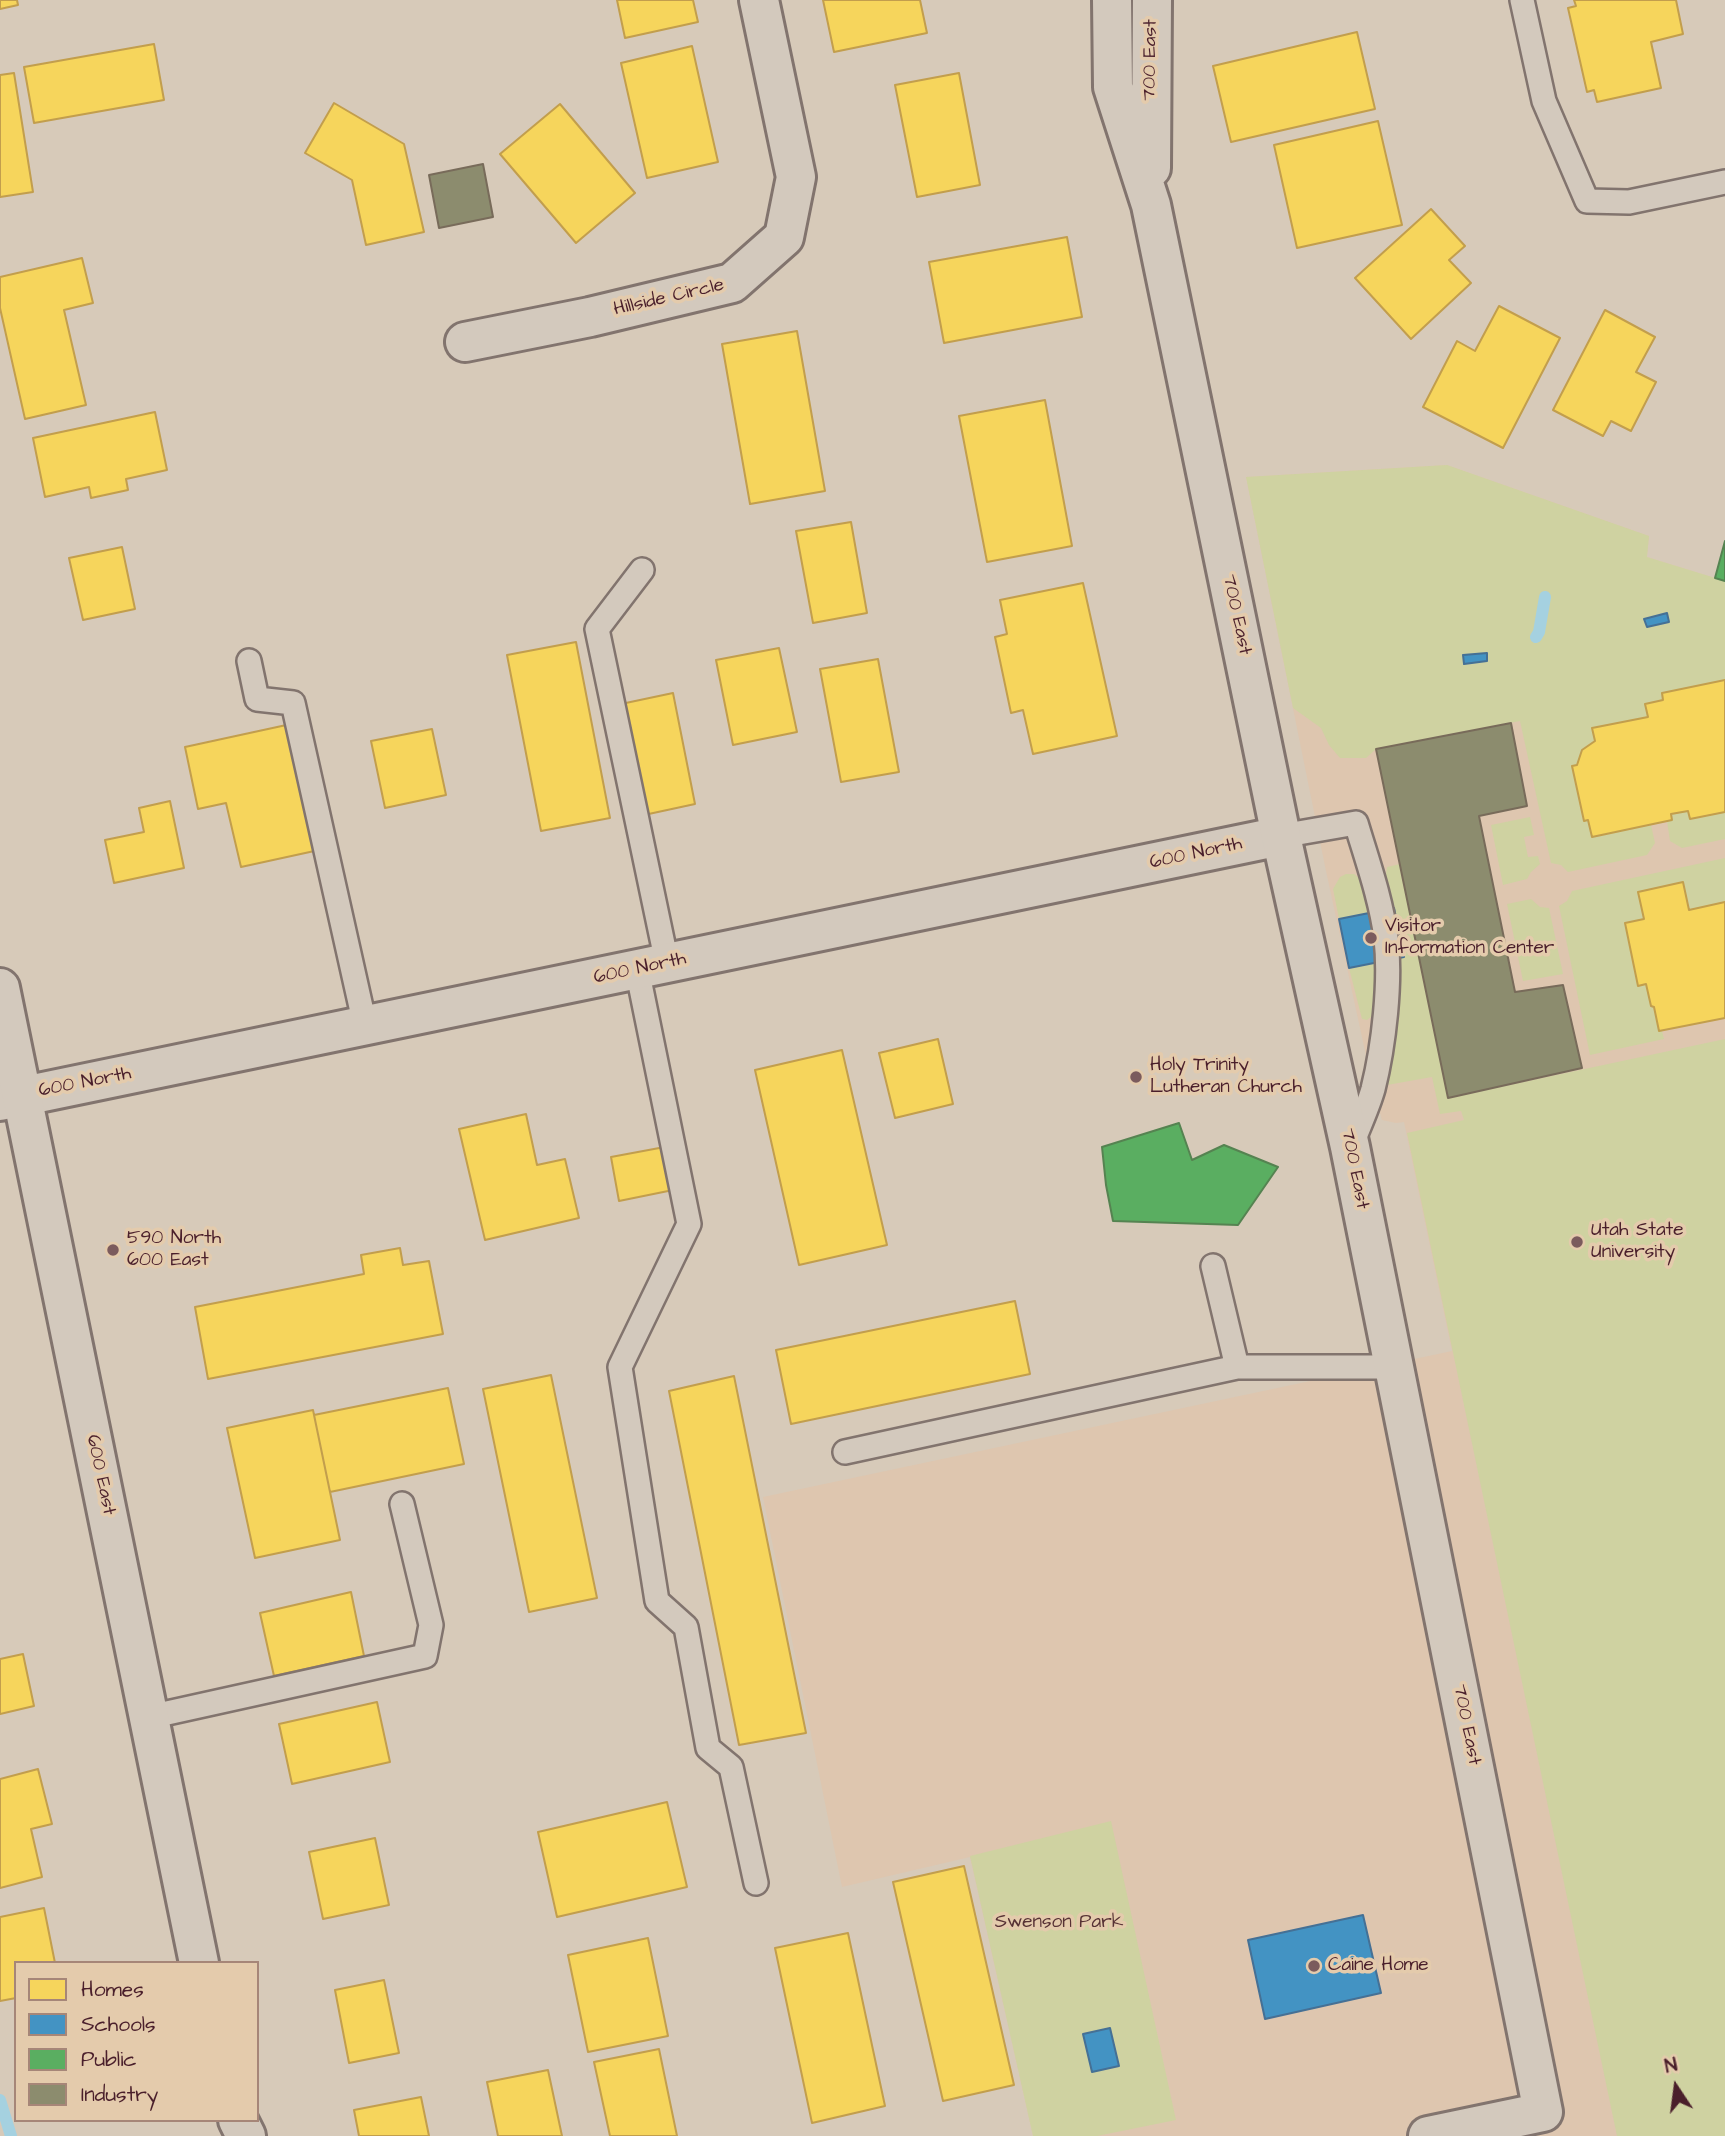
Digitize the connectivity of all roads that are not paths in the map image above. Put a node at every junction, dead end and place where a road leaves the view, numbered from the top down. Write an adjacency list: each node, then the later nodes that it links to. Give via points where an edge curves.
1 (759, 0): 7 (street, Hillside Circle, via 796,177 784,237 732,284)
2 (1112, 0): 6 (street, 700 East, via 1113,87)
3 (1152, 0): 6 (street, 700 East)
4 (1522, 0): 5 (lane, via 1544,101 1587,201 1629,202)
5 (1725, 181)
6 (1151, 205): 10 (street, 700 East)
7 (465, 342)
8 (642, 570): 11 (lane, via 597,629)
9 (250, 661): 13 (lane, via 257,699 293,703)
10 (1281, 836): 11 (street, 600 North); 15 (street, 700 East); 15 (lane, via 1356,823 1373,879 1386,938 1387,983 1373,1088)
11 (652, 966): 13 (street, 600 North); 22 (lane, via 689,1224 620,1367 657,1601 686,1627 708,1748 731,1768)
12 (0, 988): 14 (street, 600 East)
13 (365, 1025): 14 (street, 600 North)
14 (11, 1098): 21 (street, 600 East)
15 (1350, 1147): 18 (street, 700 East)
16 (1213, 1266): 17 (lane)
17 (1237, 1367): 18 (lane); 19 (lane)
18 (1393, 1367): 24 (street, 700 East)
19 (845, 1452)
20 (402, 1504): 21 (lane, via 431,1625 425,1656)
21 (149, 1717): 23 (street, 600 East)
22 (755, 1883)
23 (199, 1961)
24 (1546, 2124): 25 (street)
25 (1428, 2136)

